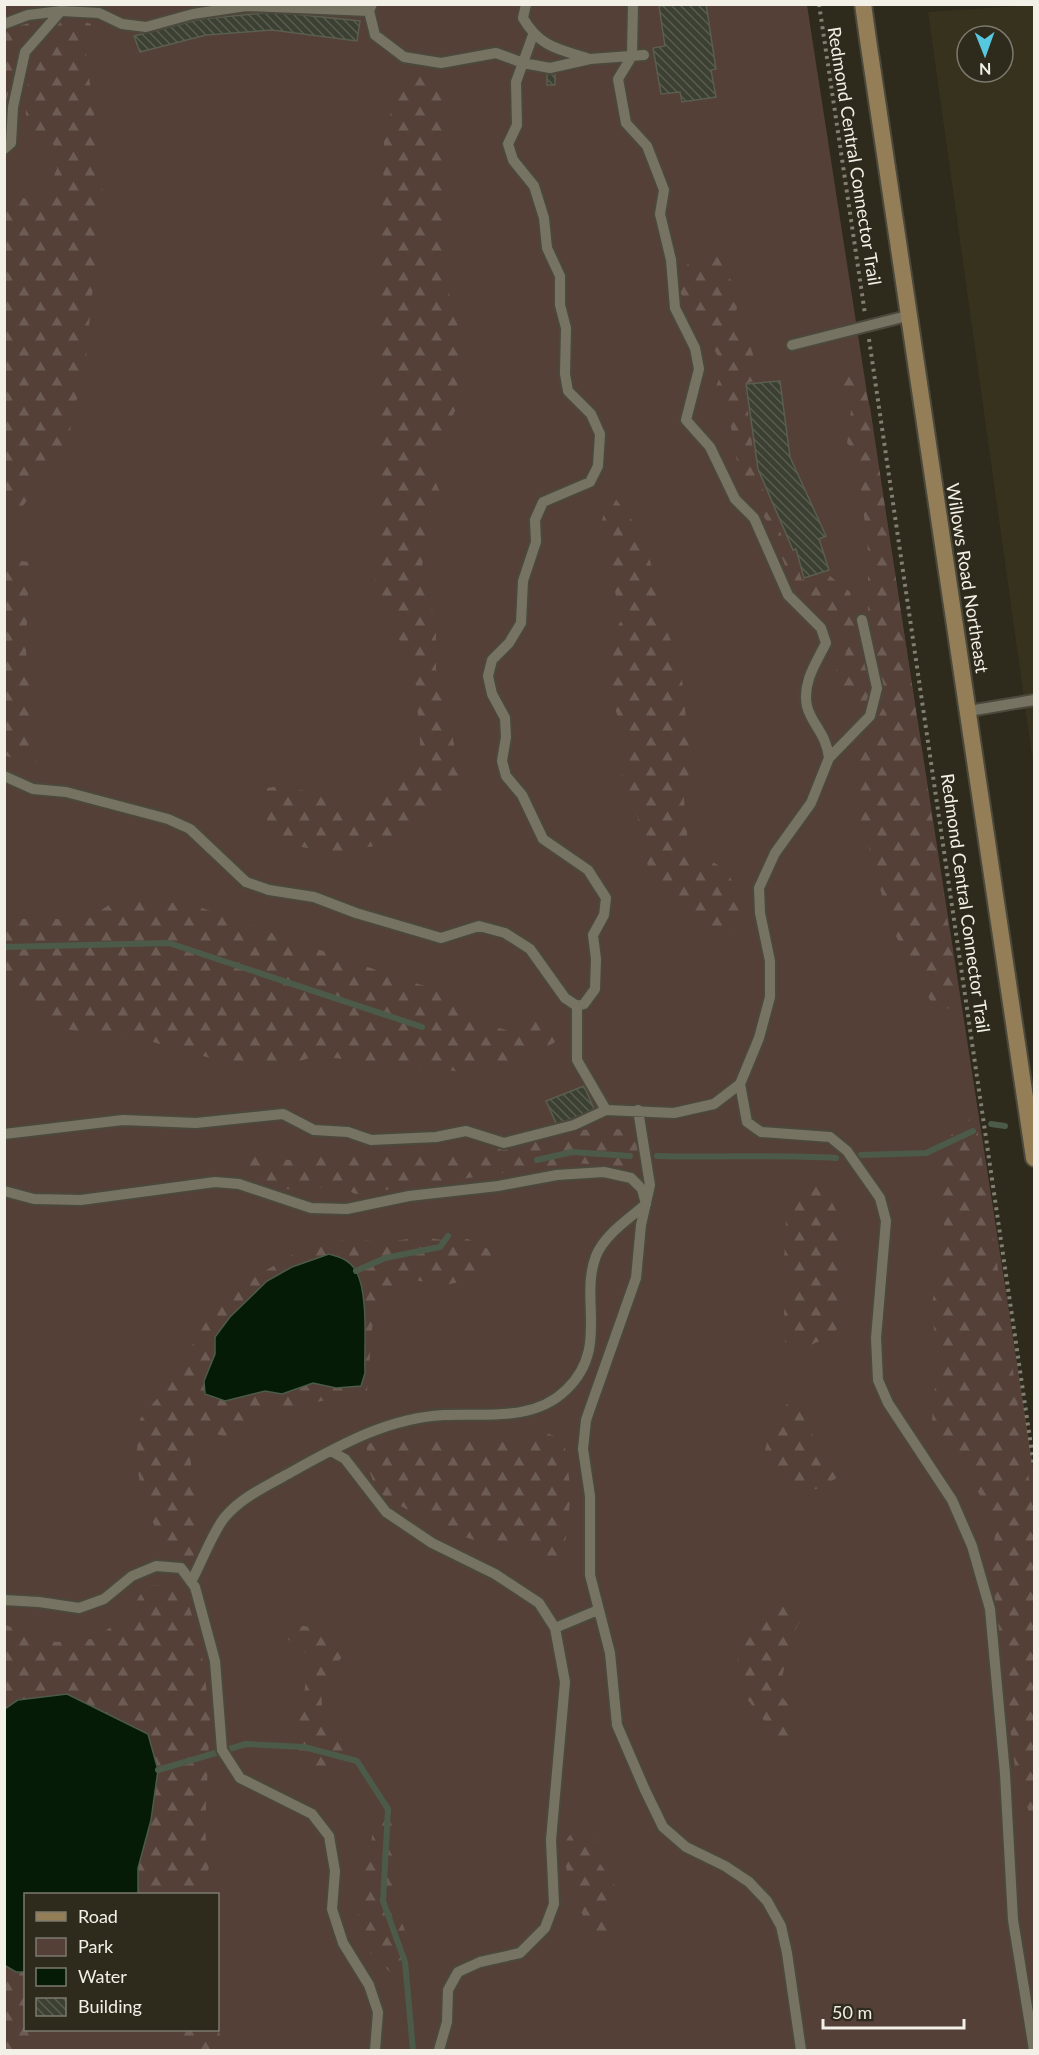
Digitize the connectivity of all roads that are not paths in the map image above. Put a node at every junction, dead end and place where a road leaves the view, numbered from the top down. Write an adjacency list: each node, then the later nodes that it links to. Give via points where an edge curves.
1 (526, 4): 7 (lane, via 523,18)
2 (633, 4): 8 (lane)
3 (863, 4): 13 (main road, Willows Road Northeast)
4 (371, 8): 5 (lane, via 246,6 193,14 146,27 122,24 99,13); 11 (lane, via 375,35 404,57 441,63 496,53)
5 (61, 11): 6 (lane, via 28,15); 12 (lane, via 25,52 13,107 11,143)
6 (4, 24)
7 (533, 35): 10 (lane, via 558,50); 11 (lane)
8 (632, 56): 9 (lane); 10 (lane); 18 (lane, via 618,79 626,123 646,146 664,190 660,214 671,260 675,308 695,348 699,369 686,420 710,447 735,499 754,518 788,595 821,628 825,643 808,679 807,706 827,741)
9 (644, 56)
10 (590, 59): 11 (lane, via 550,68)
11 (524, 63): 20 (lane, via 516,82 517,125 508,144 513,160 534,186 544,218 547,248 560,276 568,391 591,414 600,434 598,466 590,482 543,501 535,520 536,542 523,580 521,622 509,643 492,660 488,676 492,694 505,718 502,761 506,776 522,795 543,839 588,870 606,898 593,934 595,989 584,1004)
12 (4, 149)
13 (907, 316): 14 (lane); 17 (main road, Willows Road Northeast)
14 (792, 345)
15 (862, 620): 18 (lane, via 877,688 870,716)
16 (1035, 700): 17 (lane)
17 (969, 711): 25 (main road, Willows Road Northeast)
18 (829, 758): 21 (lane, via 811,803 775,853 759,888 770,961 770,997)
19 (4, 776): 20 (lane, via 33,789 66,792 168,819 190,829 246,882 269,890 314,897 441,938 479,926 505,933 530,949 565,998)
20 (577, 1006): 22 (lane, via 577,1060)
21 (740, 1084): 23 (lane, via 714,1104 674,1113); 36 (lane, via 747,1122 762,1132 830,1137 847,1151 880,1198 886,1221 876,1338 878,1380 888,1403 952,1500 972,1546 990,1609 1013,1920)
22 (606, 1110): 23 (lane); 24 (lane, via 574,1125 504,1143 466,1131 436,1137 370,1140 348,1132 314,1130 283,1114 196,1123 123,1120)
23 (638, 1110): 27 (lane, via 650,1172)
24 (4, 1134)
25 (1035, 1158)
26 (4, 1191): 27 (lane, via 34,1199 81,1200 215,1182 239,1185 311,1208 347,1209 409,1196 604,1172 631,1178 642,1189)
27 (646, 1204): 28 (lane, via 608,1236 596,1257 593,1331 585,1364 566,1391 536,1407 503,1416 443,1415 401,1421 356,1437); 31 (lane, via 636,1278 586,1420 583,1449 590,1496 590,1575)
28 (331, 1451): 29 (lane, via 242,1500 223,1519); 32 (lane, via 345,1459 386,1512 432,1543 495,1574 539,1603)
29 (191, 1582): 30 (lane, via 181,1568 156,1566 132,1576 104,1599 79,1608); 33 (lane, via 215,1660 222,1750 240,1778 312,1814 329,1836 335,1871 332,1909 343,1943 369,1985 378,2012)
30 (4, 1600)
31 (598, 1610): 32 (lane); 35 (lane, via 610,1653 617,1725 663,1827 686,1846 749,1882 767,1900 781,1926)
32 (555, 1628): 34 (lane, via 565,1682 551,1840 554,1904 545,1928 520,1953 480,1962 458,1972 448,1990 447,2022)
33 (375, 2050)
34 (439, 2050)
35 (801, 2050)
36 (1034, 2050)

